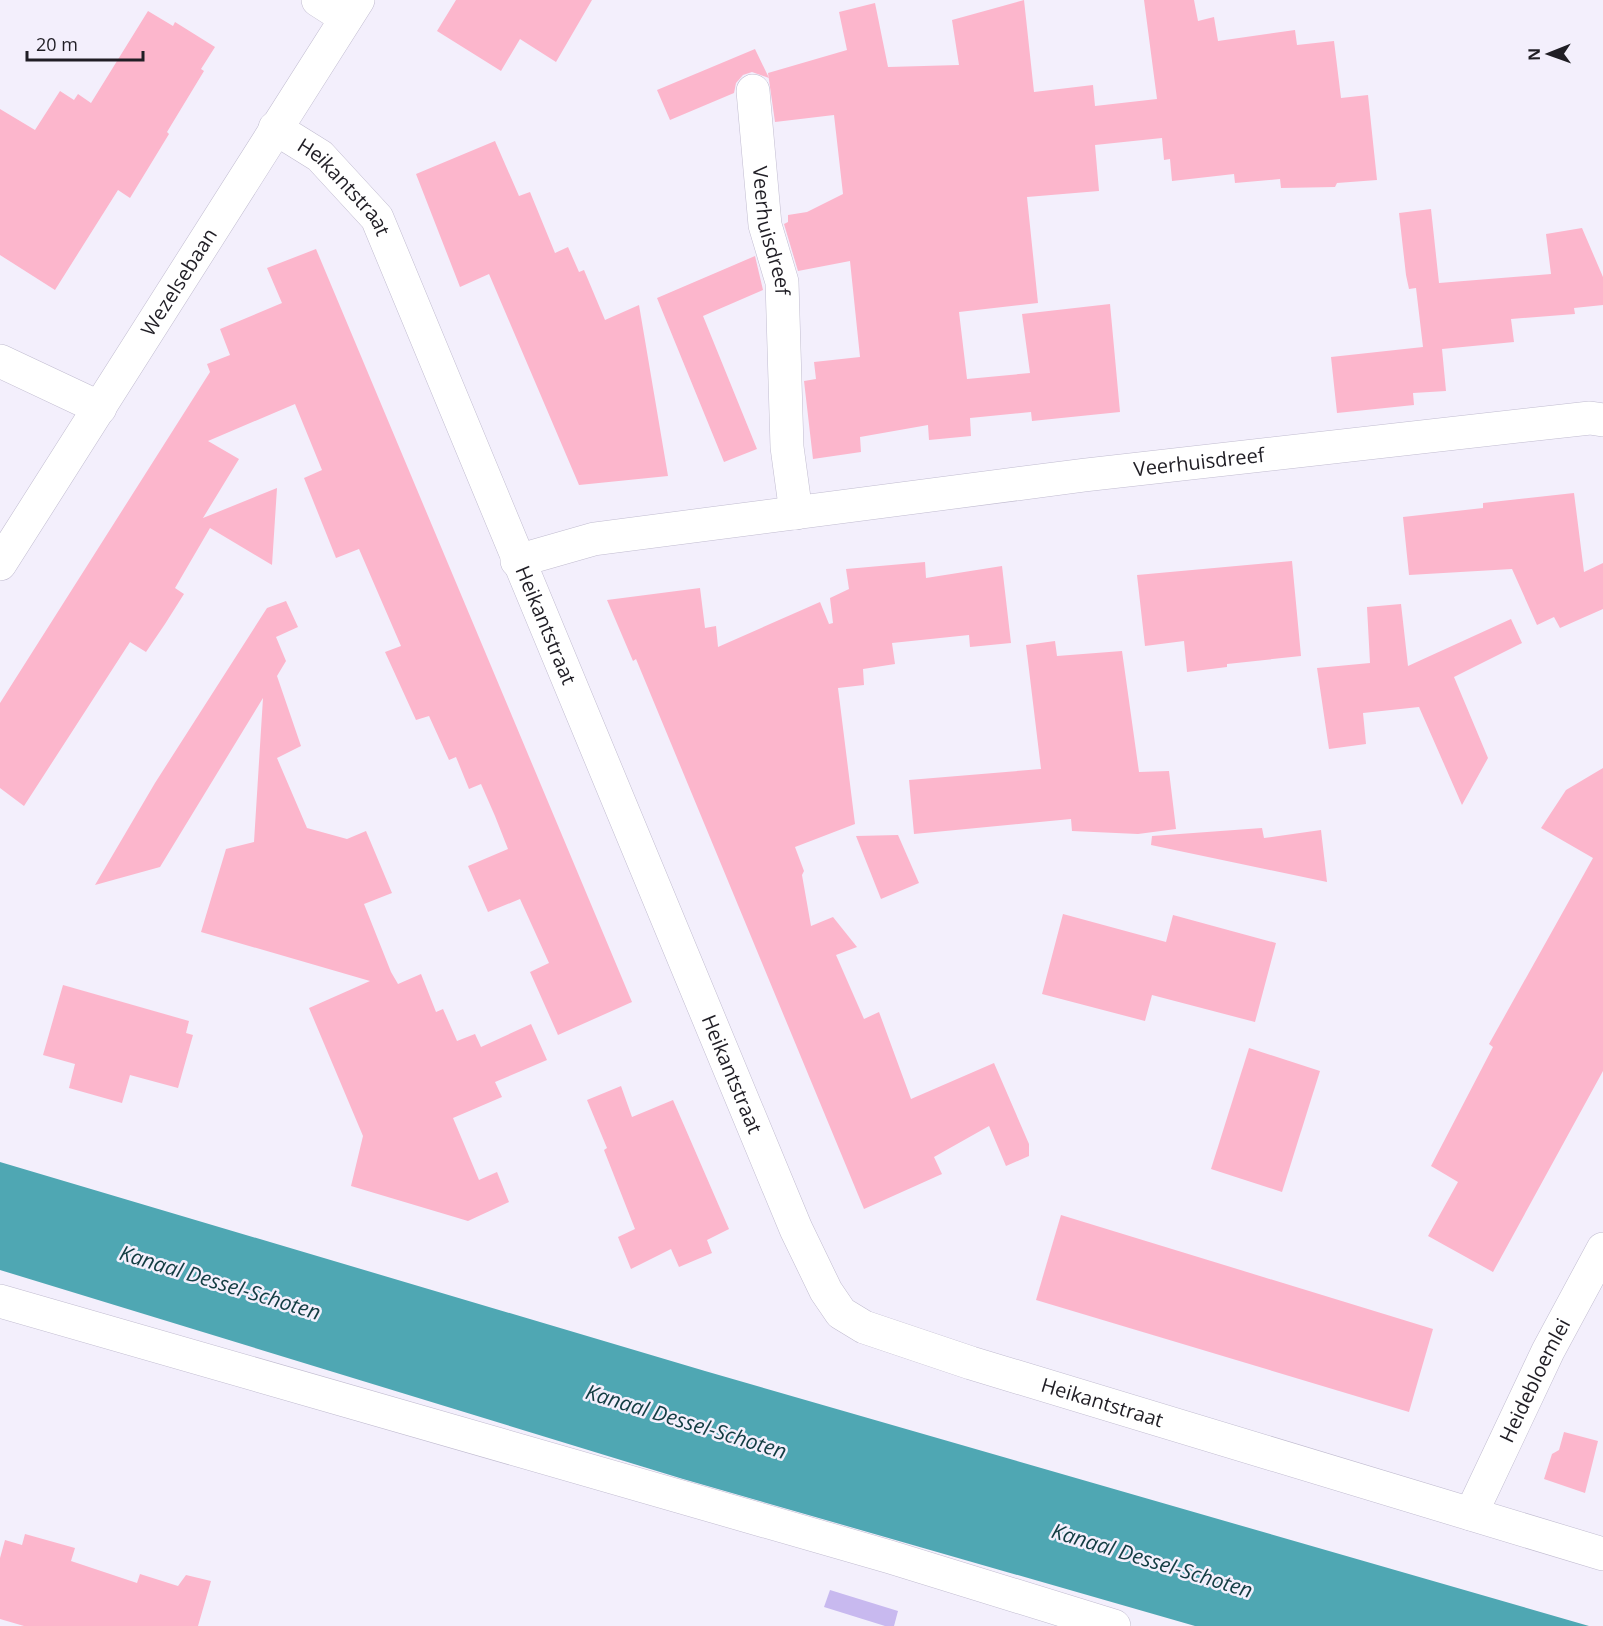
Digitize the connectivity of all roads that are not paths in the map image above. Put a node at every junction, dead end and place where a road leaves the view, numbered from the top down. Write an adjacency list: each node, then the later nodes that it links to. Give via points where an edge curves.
1 (318, 0): 2 (street)
2 (352, 9): 4 (street, Wezelsebaan)
3 (753, 91): 8 (street, Veerhuisdreef, via 765,225 782,282 787,447)
4 (275, 128): 6 (street, Wezelsebaan); 9 (street, Heikantstraat, via 320,156 377,218)
5 (0, 361): 6 (street)
6 (100, 408): 10 (street, Wezelsebaan)
7 (1603, 420): 8 (street, Veerhuisdreef, via 1590,418 1096,474)
8 (796, 513): 9 (street, Veerhuisdreef, via 594,539)
9 (517, 561): 13 (street, Heikantstraat, via 796,1229 841,1313 864,1327 971,1363)
10 (0, 564)
11 (1603, 1249): 13 (street, Heidebloemlei, via 1548,1351)
12 (0, 1301): 15 (street, via 890,1557)
13 (1471, 1514): 14 (street, Heikantstraat)
14 (1603, 1554)
15 (1114, 1626)

